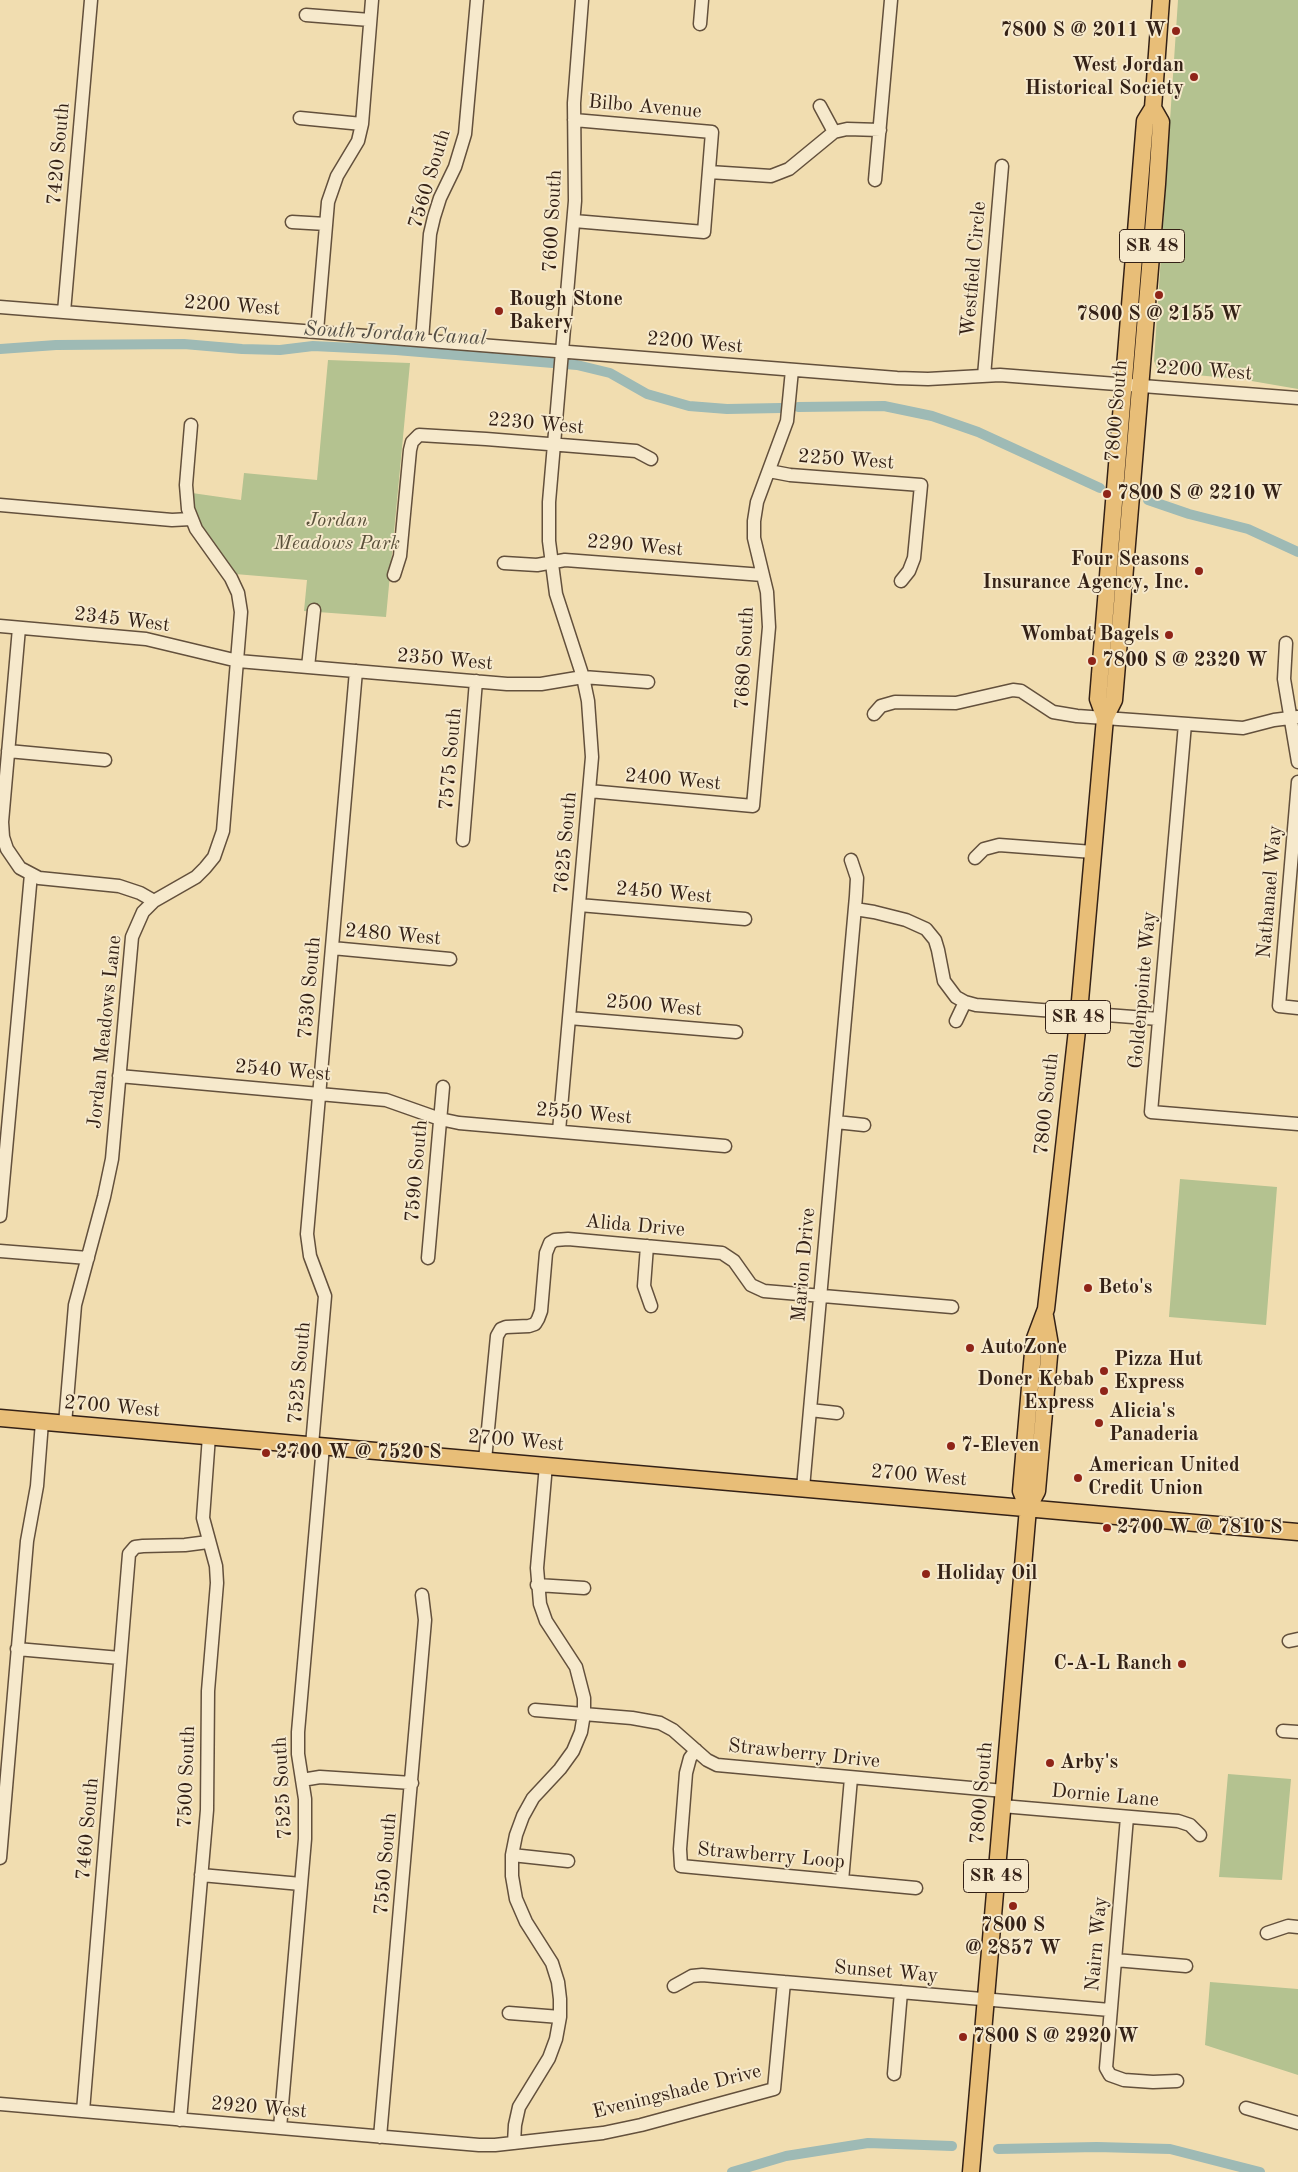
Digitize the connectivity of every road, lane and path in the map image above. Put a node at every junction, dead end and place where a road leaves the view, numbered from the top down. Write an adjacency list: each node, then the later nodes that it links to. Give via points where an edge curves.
1 (91, 0): 24 (street, 7420 South)
2 (372, 0): 9 (street)
3 (477, 0): 26 (street, 7560 South, via 465,134 430,234)
4 (582, 0): 13 (street, 7600 South)
5 (702, 0): 10 (street)
6 (891, 0): 15 (street)
7 (1160, 0): 30 (main road, 7800 South / SR 48, via 1153,108 1145,121)
8 (306, 15): 9 (street)
9 (370, 20): 14 (street)
10 (700, 24)
11 (820, 106): 16 (street)
12 (300, 118): 14 (street)
13 (574, 120): 18 (street, Bilbo Avenue, via 712,132); 20 (street, 7600 South)
14 (362, 124): 22 (street, via 358,141 331,188)
15 (880, 130): 16 (street, via 847,128); 19 (street)
16 (834, 132): 18 (street, via 782,173 762,176)
17 (1002, 166): 29 (street, Westfield Circle)
18 (709, 172): 20 (street, via 704,232)
19 (875, 180)
20 (574, 221): 27 (street, 7600 South)
21 (292, 222): 22 (street)
22 (326, 224): 25 (street)
23 (0, 307): 24 (street, 2200 West)
24 (64, 312): 25 (street, 2200 West)
25 (317, 331): 26 (street, 2200 West)
26 (422, 340): 27 (street, 2200 West)
27 (562, 360): 28 (street, 2200 West); 33 (street, 7600 South)
28 (792, 370): 29 (street, 2200 West, via 919,380); 35 (street, 7680 South, via 787,421)
29 (984, 376): 30 (street, 2200 West)
30 (1133, 385): 31 (street, 2200 West); 55 (main road, 7800 South / SR 48, via 1114,700)
31 (1298, 398)
32 (191, 425): 37 (street, Jordan Meadows Lane, via 186,499)
33 (554, 444): 34 (street, 2230 West, via 636,451); 38 (street, 7600 South, via 549,509); 40 (street, 2230 West, via 416,437 410,450 400,556)
34 (651, 459)
35 (769, 470): 41 (street, 7680 South, via 754,521 754,538); 42 (street, 2250 West, via 790,475 921,485 914,558)
36 (0, 506): 37 (street)
37 (191, 519): 47 (street, Jordan Meadows Lane, via 231,578 238,594 241,629)
38 (551, 562): 39 (street, 2290 West, via 537,565); 41 (street, 2290 West, via 565,560); 50 (street, 7625 South, via 556,594)
39 (504, 563)
40 (394, 575)
41 (763, 575): 62 (street, 7680 South, via 769,627)
42 (901, 581)
43 (314, 610): 48 (street)
44 (0, 626): 45 (street, 2345 West)
45 (19, 628): 47 (street, 2345 West, via 154,640); 57 (street)
46 (1286, 643): 54 (street, via 1283,666)
47 (238, 661): 48 (street, 2350 West); 68 (street, Jordan Meadows Lane, via 223,831 219,845 214,857 196,877)
48 (308, 667): 49 (street, 2350 West)
49 (356, 671): 51 (street, 2350 West); 72 (street, 7530 South)
50 (583, 677): 51 (street, 2350 West, via 524,685); 52 (street, 2350 West); 61 (street, 7625 South, via 591,729)
51 (476, 681): 63 (street, 7575 South)
52 (648, 682)
53 (874, 714): 55 (street, via 881,706 895,702 956,703 1013,690 1021,691 1053,712)
54 (1294, 717): 56 (street, via 1243,728); 59 (street)
55 (1104, 718): 56 (street); 64 (main road, 7800 South / SR 48)
56 (1185, 724): 78 (street, Goldenpointe Way)
57 (8, 751): 58 (street); 67 (street, via 2,837 12,859)
58 (105, 760)
59 (1298, 762)
60 (1298, 782): 75 (street, Nathanael Way, via 1278,1006)
61 (589, 792): 62 (street, 2400 West); 69 (street, 7625 South)
62 (753, 806)
63 (463, 840)
64 (1093, 852): 65 (street, via 999,845 984,849); 76 (main road, 7800 South / SR 48)
65 (975, 858)
66 (852, 860): 70 (street, Marion Drive, via 857,878)
67 (31, 874): 68 (street, via 48,879 119,886); 90 (street)
68 (154, 901): 81 (street, Jordan Meadows Lane, via 143,912 132,938)
69 (579, 905): 71 (street, 2450 West); 77 (street, 7625 South)
70 (854, 909): 74 (street, via 906,920 926,929 935,940 944,981 956,997); 85 (street, Marion Drive)
71 (745, 919)
72 (332, 948): 73 (street, 2480 West); 83 (street, 7530 South)
73 (450, 959)
74 (965, 1002): 76 (street); 79 (street)
75 (1298, 1008)
76 (1079, 1012): 78 (street); 109 (main road, 7800 South / SR 48, via 1045,1316 1034,1342 1021,1491)
77 (569, 1018): 80 (street, 2500 West); 88 (street, 7625 South)
78 (1159, 1019): 86 (street, Goldenpointe Way, via 1151,1112)
79 (956, 1022)
80 (736, 1032)
81 (119, 1076): 83 (street, 2540 West); 93 (street, Jordan Meadows Lane, via 112,1159)
82 (443, 1087): 84 (street, 7590 South)
83 (320, 1093): 84 (street, 2540 West, via 386,1100); 96 (street, 7530 South, via 307,1246 323,1288)
84 (440, 1119): 88 (street, 2550 West); 94 (street, 7590 South)
85 (836, 1122): 87 (street); 95 (street, Marion Drive)
86 (1298, 1124)
87 (864, 1125)
88 (559, 1131): 89 (street, 2550 West)
89 (725, 1146)
90 (0, 1216)
91 (647, 1246): 95 (street, Alida Drive, via 722,1254 734,1260 746,1280 758,1289); 97 (street, via 644,1286); 106 (street, Alida Drive, via 568,1239 550,1243 538,1319 530,1326 506,1327 497,1336)
92 (0, 1251): 93 (street)
93 (88, 1258): 103 (street, Jordan Meadows Lane, via 73,1322)
94 (428, 1258)
95 (820, 1296): 98 (street, Alida Drive); 99 (street, Marion Drive)
96 (325, 1305): 105 (street, 7525 South)
97 (650, 1306)
98 (952, 1307)
99 (810, 1410): 100 (street); 108 (street, Marion Drive)
100 (837, 1413)
101 (0, 1418): 102 (main road, 2700 West)
102 (42, 1422): 103 (main road, 2700 West); 115 (street)
103 (65, 1424): 104 (main road, 2700 West)
104 (209, 1436): 105 (main road, 2700 West); 111 (street, 7500 South, via 202,1518)
105 (318, 1446): 106 (main road, 2700 West); 123 (street, 7525 South, via 298,1732)
106 (485, 1460): 107 (main road, 2700 West)
107 (546, 1465): 108 (main road, 2700 West); 112 (street)
108 (803, 1488): 109 (main road, 2700 West)
109 (1028, 1508): 110 (main road, 2700 West); 125 (main road, 7800 South / SR 48)
110 (1298, 1532)
111 (208, 1542): 116 (street, 7460 South, via 185,1546 143,1546 132,1550); 131 (street, 7500 South, via 216,1566 217,1583 208,1691 207,1810)
112 (537, 1585): 113 (street); 118 (street, via 546,1621 576,1667 584,1698)
113 (584, 1588)
114 (422, 1595): 124 (street, 7550 South, via 425,1620)
115 (18, 1649): 116 (street); 129 (street)
116 (120, 1658): 150 (street, 7460 South)
117 (535, 1710): 118 (street, Strawberry Drive)
118 (584, 1714): 121 (street, Strawberry Drive, via 660,1723); 128 (street, via 573,1751 533,1798 523,1816)
119 (1283, 1732): 120 (street)
120 (1298, 1732)
121 (696, 1750): 122 (street, Strawberry Drive, via 717,1765); 132 (street, Strawberry Loop, via 686,1773 681,1866)
122 (851, 1778): 125 (street, Strawberry Drive); 132 (street)
123 (302, 1780): 124 (street, via 320,1777); 133 (street, 7525 South, via 306,1819)
124 (412, 1783): 154 (street, 7550 South)
125 (1003, 1798): 126 (street, Dornie Lane); 142 (main road, 7800 South / SR 48)
126 (1127, 1817): 127 (street, Dornie Lane, via 1178,1821); 137 (street, Nairn Way)
127 (1200, 1835)
128 (512, 1855): 130 (street); 145 (street, via 516,1899 526,1922 552,1963 558,1982)
129 (0, 1858)
130 (568, 1861)
131 (201, 1875): 133 (street); 151 (street, 7500 South)
132 (842, 1881): 134 (street, Strawberry Loop)
133 (301, 1884): 153 (street, 7525 South)
134 (916, 1888)
135 (1298, 1927): 136 (street, via 1288,1926)
136 (1267, 1933)
137 (1115, 1960): 138 (street); 143 (street, Nairn Way)
138 (1186, 1966)
139 (784, 1982): 140 (street, Sunset Way, via 702,1975 692,1976); 141 (street, Sunset Way); 155 (street, Eveningshade Drive, via 774,2089 603,2133)
140 (674, 1986)
141 (901, 1992): 142 (street, Sunset Way); 146 (street)
142 (986, 2000): 143 (street, Sunset Way); 156 (main road, 7800 South / SR 48)
143 (1110, 2010): 147 (street, Nairn Way, via 1106,2060 1110,2075 1124,2080)
144 (509, 2013): 145 (street)
145 (560, 2017): 155 (street, via 549,2058 518,2107)
146 (894, 2074)
147 (1177, 2080)
148 (0, 2104): 150 (street, 2920 West)
149 (1246, 2108): 152 (street)
150 (83, 2111): 151 (street, 2920 West)
151 (180, 2120): 153 (street, 2920 West)
152 (1298, 2123)
153 (280, 2128): 154 (street, 2920 West)
154 (380, 2137): 155 (street, 2920 West, via 479,2145)
155 (514, 2143)
156 (971, 2172)

